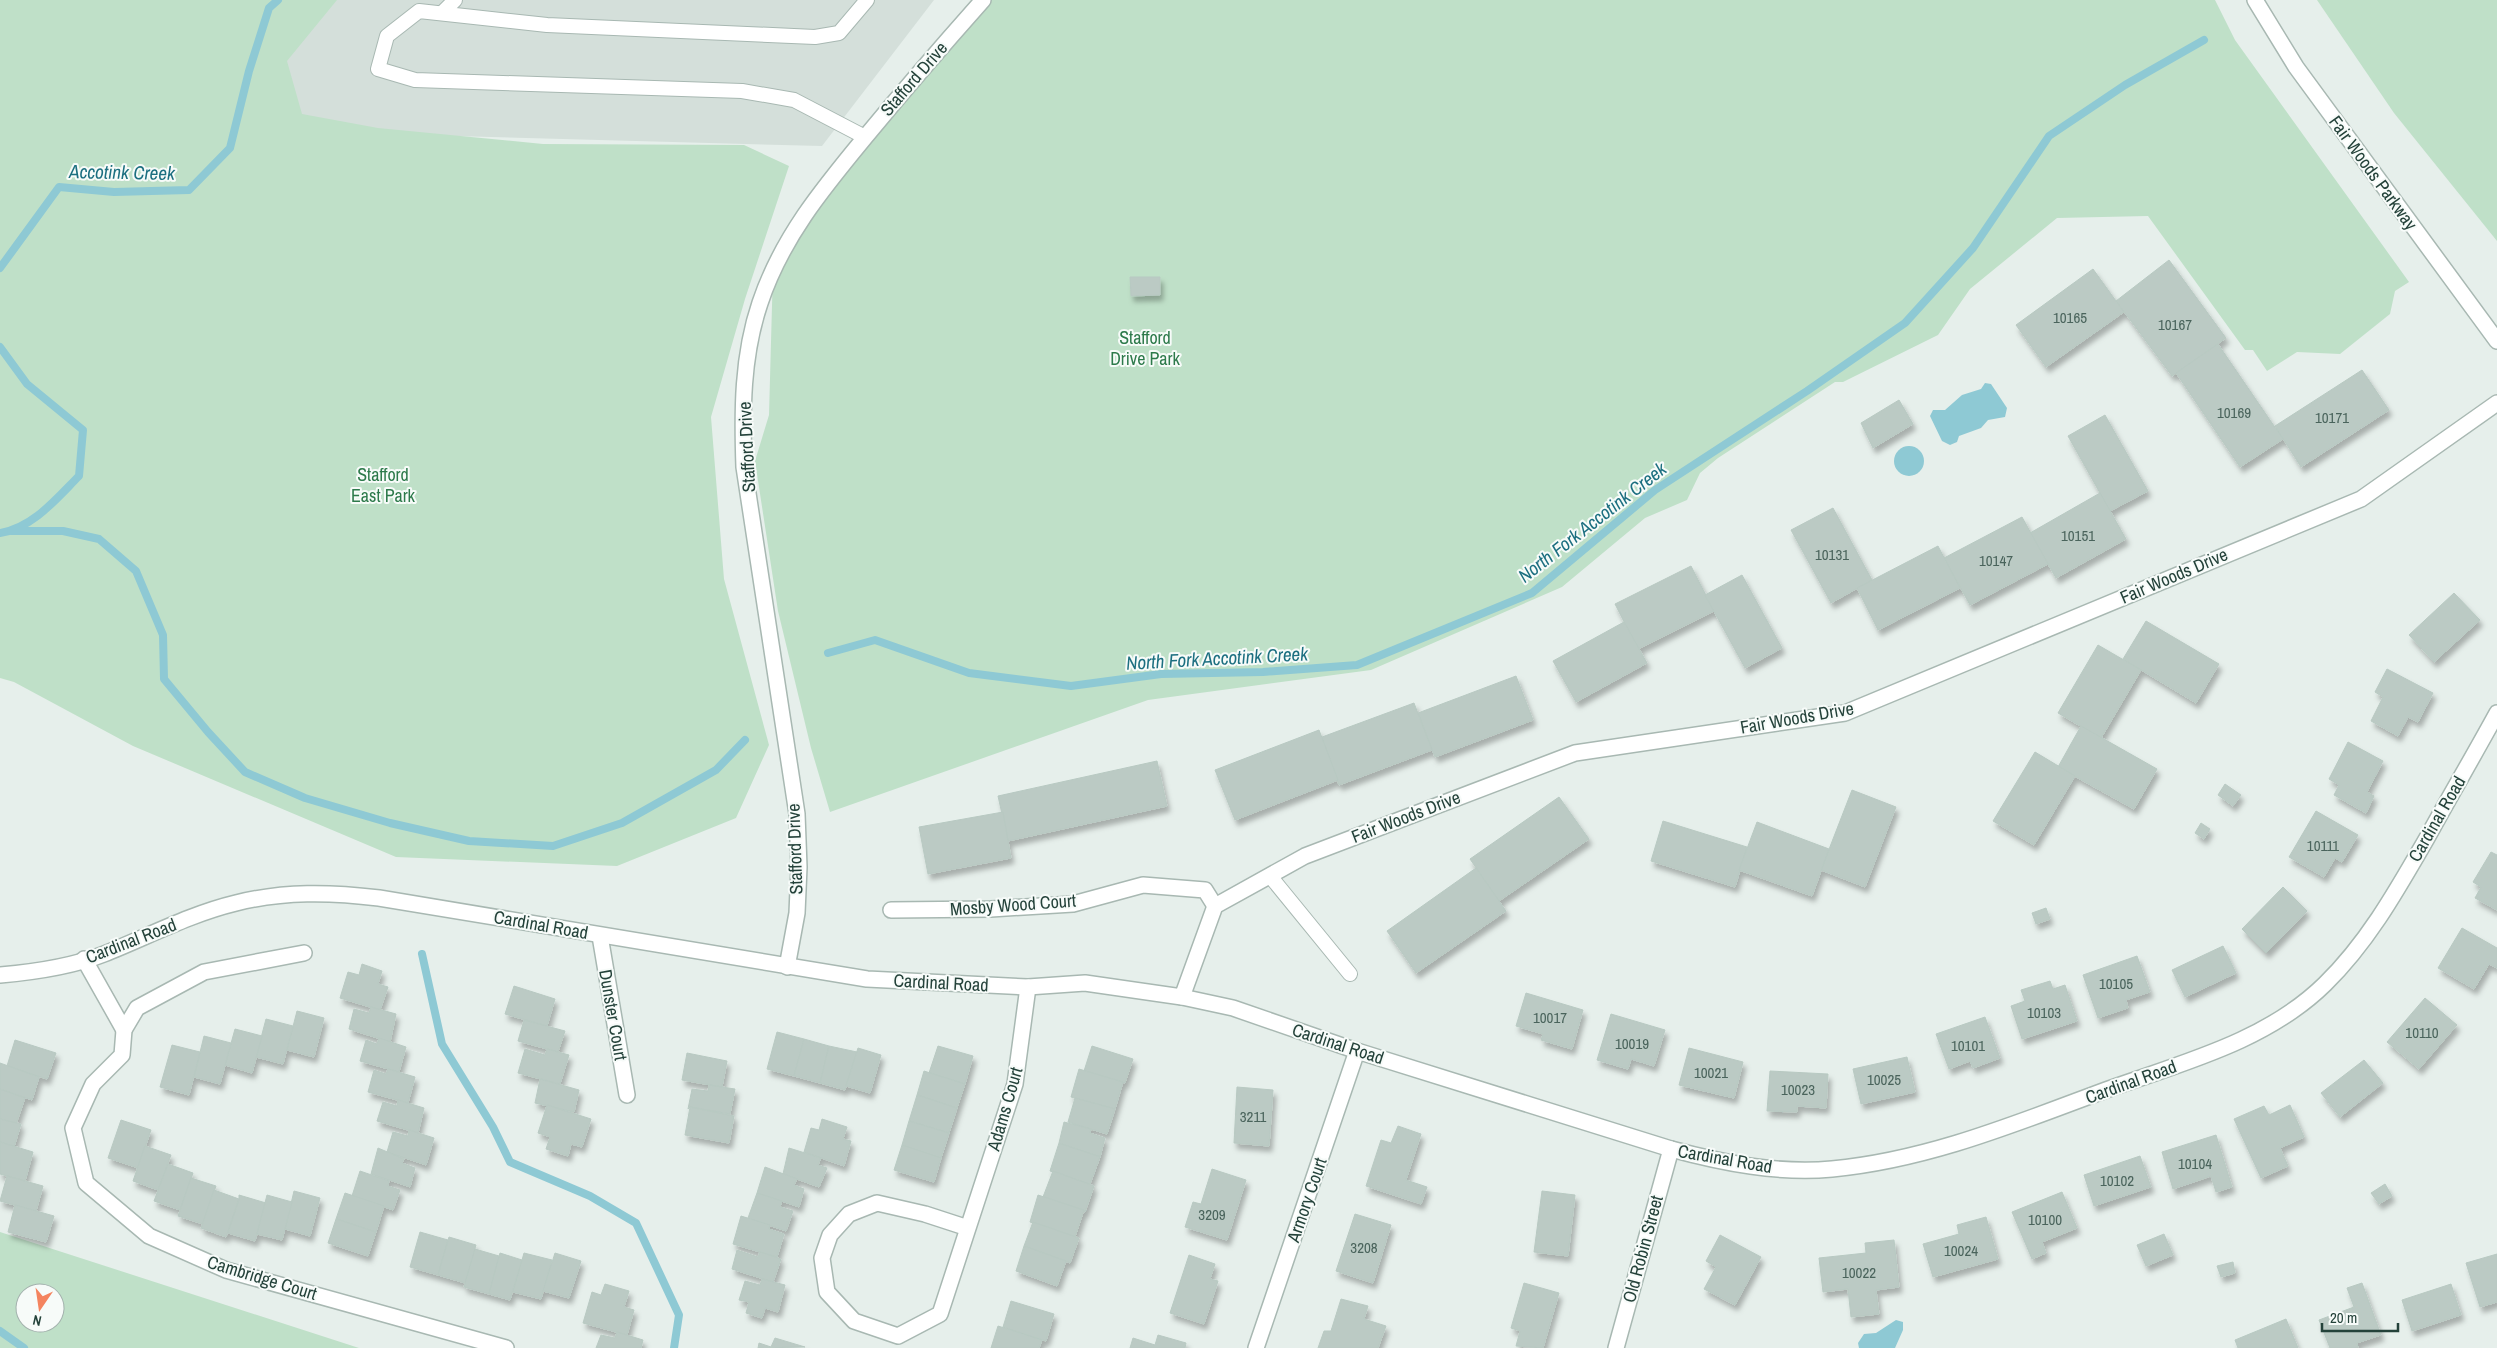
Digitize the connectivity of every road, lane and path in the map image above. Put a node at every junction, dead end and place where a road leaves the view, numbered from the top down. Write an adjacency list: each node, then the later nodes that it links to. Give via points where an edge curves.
1 (455, 0): 5 (lane)
2 (867, 0): 5 (lane, via 838,33 815,38 547,25)
3 (982, 0): 6 (street, Stafford Drive)
4 (2255, 0): 7 (street, Fair Woods Parkway, via 2296,67)
5 (442, 13): 6 (lane, via 419,11 386,36 378,68 415,80 742,91 794,100)
6 (865, 136): 16 (street, Stafford Drive, via 789,237 760,303 745,369 744,467 796,814 797,904)
7 (2497, 341)
8 (2497, 403): 10 (street, Fair Woods Drive, via 2361,499 1845,713 1575,753 1304,856)
9 (2497, 713): 24 (street, Cardinal Road, via 2401,883 2360,947 2322,987 2270,1025 2211,1052 2018,1122 1888,1162 1830,1169 1768,1168)
10 (1270, 876): 11 (street, Fair Woods Drive); 17 (lane)
11 (1215, 906): 12 (street, Mosby Wood Court, via 1205,890 1143,885 1073,904); 20 (street)
12 (891, 910)
13 (600, 936): 15 (street, Cardinal Road, via 379,898 311,892 234,903 102,955); 16 (street, Cardinal Road); 23 (street, Dunster Court)
14 (304, 953): 21 (street, Cambridge Court, via 204,972 137,1008)
15 (84, 959): 18 (street, Cardinal Road, via 58,968); 21 (street)
16 (787, 967): 19 (street, Cardinal Road, via 867,979)
17 (1350, 974)
18 (0, 975)
19 (1028, 987): 20 (street, Cardinal Road, via 1085,983); 25 (street, Adams Court, via 1015,1084)
20 (1182, 997): 22 (street, Cardinal Road, via 1232,1008)
21 (124, 1030): 26 (street, Cambridge Court, via 122,1054 94,1084 73,1128 86,1183 147,1235 226,1270)
22 (1357, 1051): 24 (street, Cardinal Road); 27 (street, Armory Court)
23 (627, 1094)
24 (1671, 1150): 28 (street, Old Robin Street)
25 (968, 1228): 25 (street, Adams Court, via 940,1314 898,1336 854,1321 827,1292 822,1258 830,1235 849,1214 877,1202)
26 (506, 1348)
27 (1256, 1348)
28 (1616, 1348)

